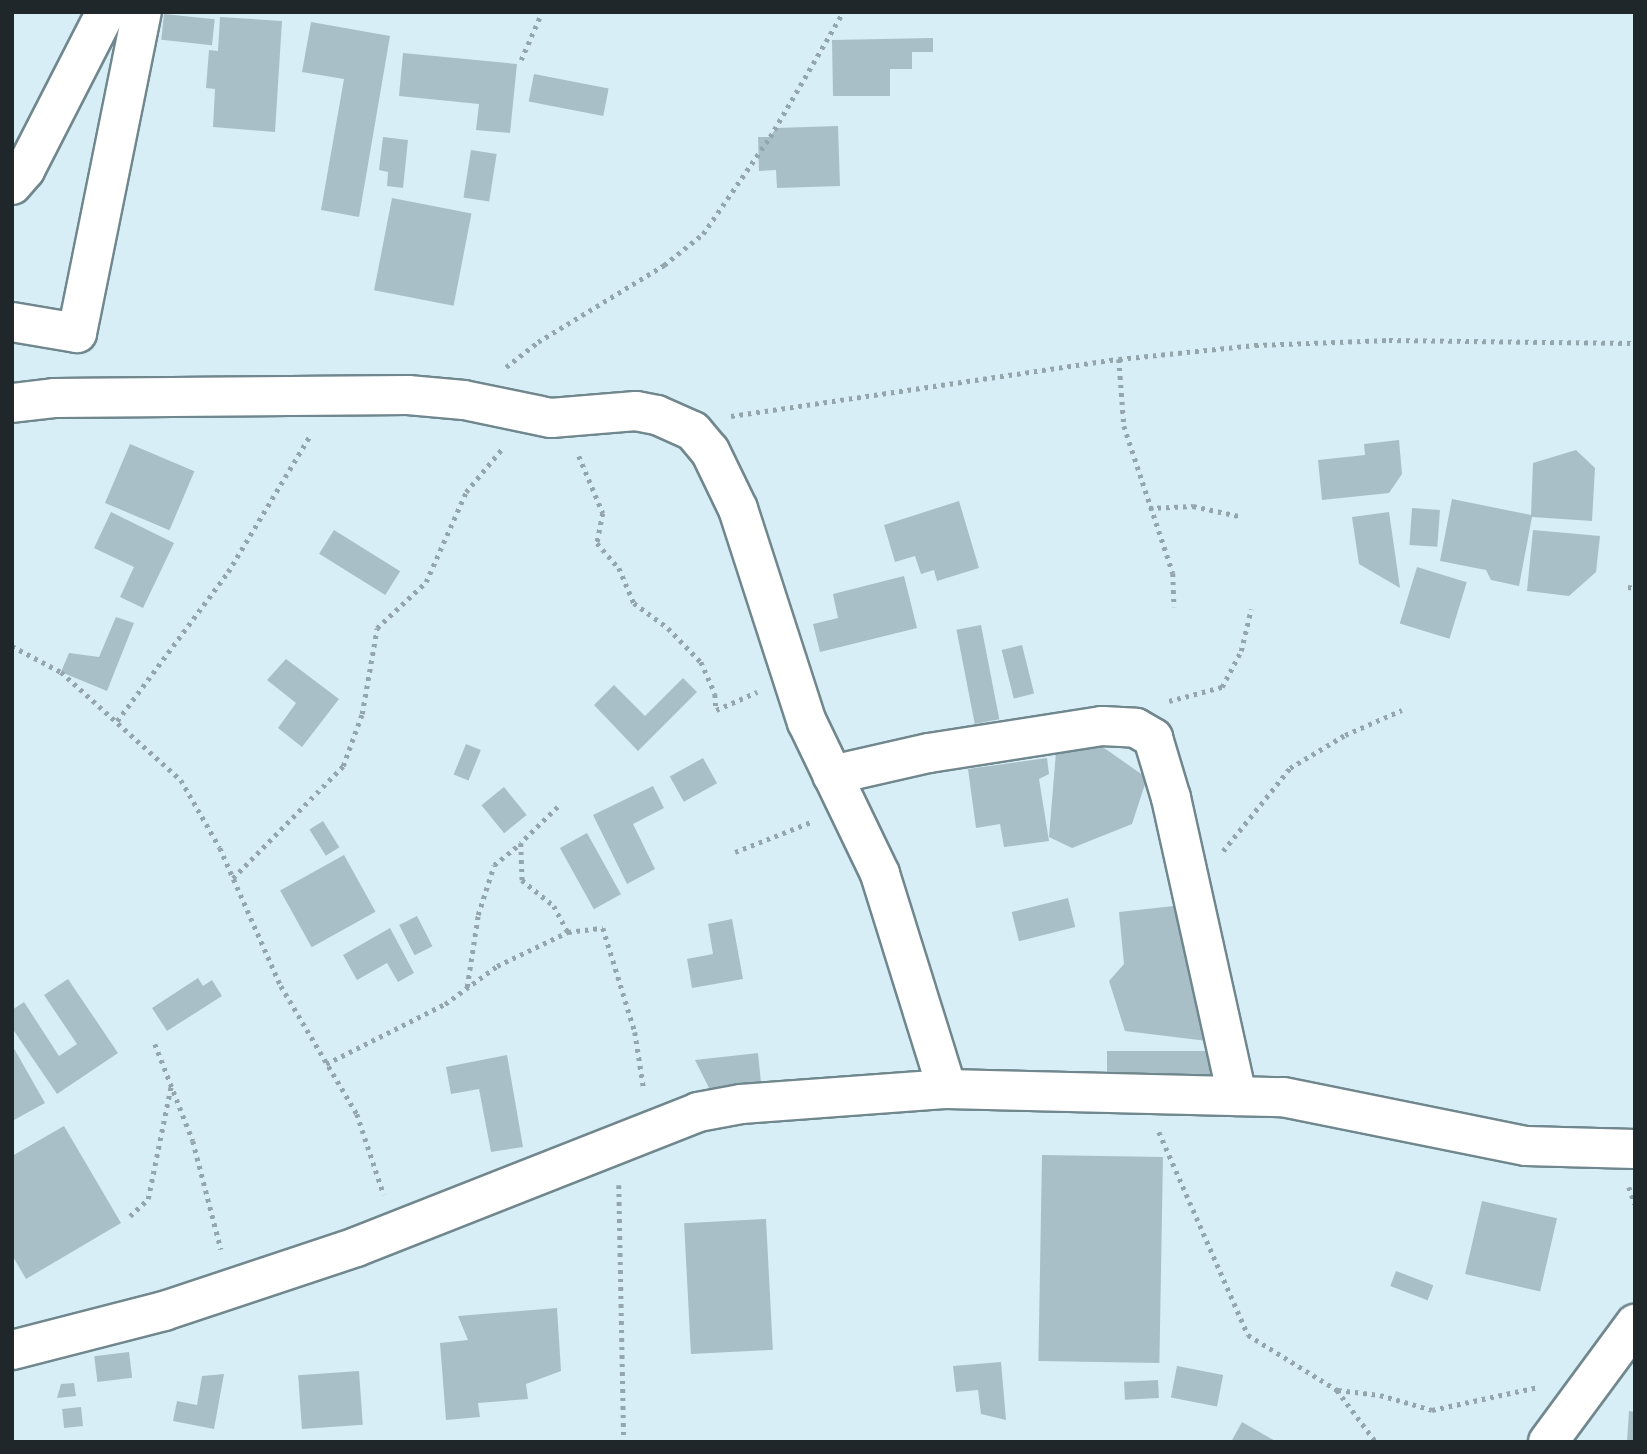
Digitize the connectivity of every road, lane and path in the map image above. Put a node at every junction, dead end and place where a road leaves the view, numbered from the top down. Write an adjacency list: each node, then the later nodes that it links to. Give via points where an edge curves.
1 (106, 12): 6 (street, via 25,170)
2 (142, 12): 7 (street, via 77,333)
3 (542, 12): 5 (path)
4 (843, 12): 11 (path, via 770,137 703,234 664,265 538,342)
5 (521, 60)
6 (12, 185)
7 (12, 322)
8 (1635, 343): 9 (path, via 1375,340 1255,345)
9 (1119, 359): 14 (path); 15 (path, via 1124,426)
10 (335, 395): 11 (street); 12 (street, via 198,400 54,398); 24 (path, via 228,572)
11 (464, 400): 13 (street)
12 (12, 403)
13 (551, 418): 14 (street, via 636,411); 22 (path, via 579,454 603,513 597,543 619,568 634,603 668,628 701,662 715,694); 30 (path, via 512,437 466,492 426,582 377,628 362,714 343,766)
14 (682, 423): 26 (street, via 710,451 738,509 807,722)
15 (1149, 508): 16 (path, via 1194,506); 19 (path, via 1173,573)
16 (1239, 516)
17 (1628, 587): 18 (path)
18 (1635, 588)
19 (1174, 607)
20 (1251, 609): 25 (path, via 1241,651 1222,687 1168,701)
21 (12, 646): 24 (path, via 61,672)
22 (716, 710)
23 (1402, 710): 31 (path, via 1345,735 1290,768)
24 (117, 721): 30 (path, via 181,780)
25 (1136, 728): 26 (street, via 1102,726 996,741); 31 (street, via 1153,738)
26 (840, 791): 29 (path); 37 (street, via 880,874)
27 (558, 807): 28 (path)
28 (521, 844): 32 (path, via 522,880 554,906); 33 (path, via 494,865 478,915)
29 (735, 852)
30 (233, 878): 35 (path, via 281,986)
31 (1193, 895): 39 (street)
32 (568, 932): 33 (path, via 498,966); 40 (path, via 603,928 643,1070)
33 (467, 988): 35 (path)
34 (155, 1044): 36 (path)
35 (326, 1063): 43 (path, via 357,1114 381,1175)
36 (172, 1085): 42 (path, via 149,1199); 44 (path, via 220,1240 218,1271)
37 (947, 1089): 38 (street); 40 (street, via 741,1104 698,1112)
38 (1125, 1094): 39 (street); 48 (path, via 1153,1121 1177,1167 1209,1256 1248,1335)
39 (1237, 1096): 41 (street, via 1322,1102 1421,1127 1526,1146)
40 (628, 1141): 43 (street); 49 (path)
41 (1635, 1149)
42 (130, 1216)
43 (391, 1234): 44 (street)
44 (208, 1296): 46 (street)
45 (1635, 1324): 47 (street)
46 (12, 1350)
47 (1602, 1368): 48 (path, via 1526,1391 1432,1410 1380,1395); 51 (street)
48 (1337, 1390): 50 (path)
49 (624, 1442)
50 (1376, 1442)
51 (1548, 1442)

